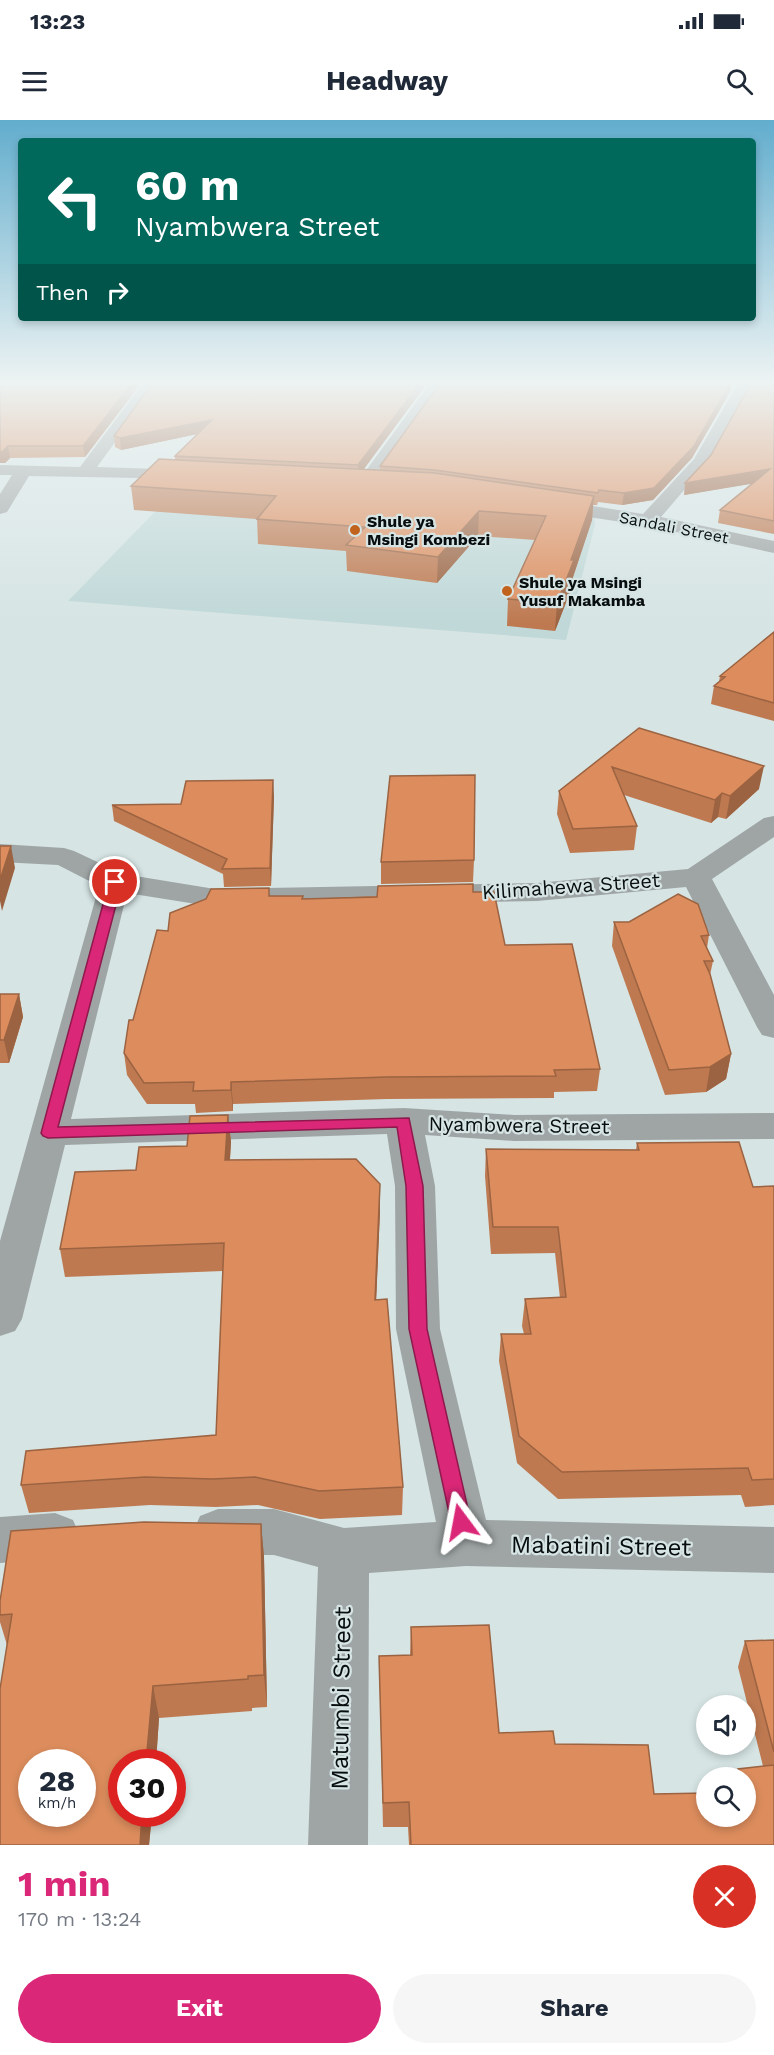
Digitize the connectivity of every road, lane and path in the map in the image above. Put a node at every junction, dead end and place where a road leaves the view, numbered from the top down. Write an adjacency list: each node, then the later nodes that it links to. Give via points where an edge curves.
1 (92, 462): 5 (street)
2 (381, 462): 9 (street)
3 (700, 462): 13 (street)
4 (0, 470): 6 (street)
5 (86, 471): 6 (street); 7 (street)
6 (22, 472): 12 (street)
7 (208, 476)
8 (343, 483): 9 (street)
9 (365, 484): 10 (street)
10 (388, 486)
11 (535, 504): 13 (street, Sandali Street)
12 (0, 508)
13 (648, 520): 14 (street, Sandali Street)
14 (774, 547)
15 (774, 824): 17 (street, Kilimahewa Street)
16 (0, 853): 18 (street, Kilimahewa Street, via 64,857)
17 (696, 876): 18 (street, Kilimahewa Street, via 537,892 215,898); 19 (street)
18 (115, 882): 22 (street)
19 (774, 1027)
20 (404, 1121): 21 (street, Nyambwera Street, via 514,1128); 22 (street, Nyambwera Street); 27 (street, via 414,1186 418,1329)
21 (774, 1126)
22 (48, 1133): 23 (street)
23 (0, 1319)
24 (172, 1531): 29 (street, Mabatini Street, via 274,1532)
25 (103, 1533): 26 (street)
26 (0, 1540)
27 (466, 1544): 28 (street, Mabatini Street); 29 (street, Mabatini Street)
28 (774, 1550)
29 (344, 1551): 30 (street, Matumbi Street)
30 (338, 1845)

